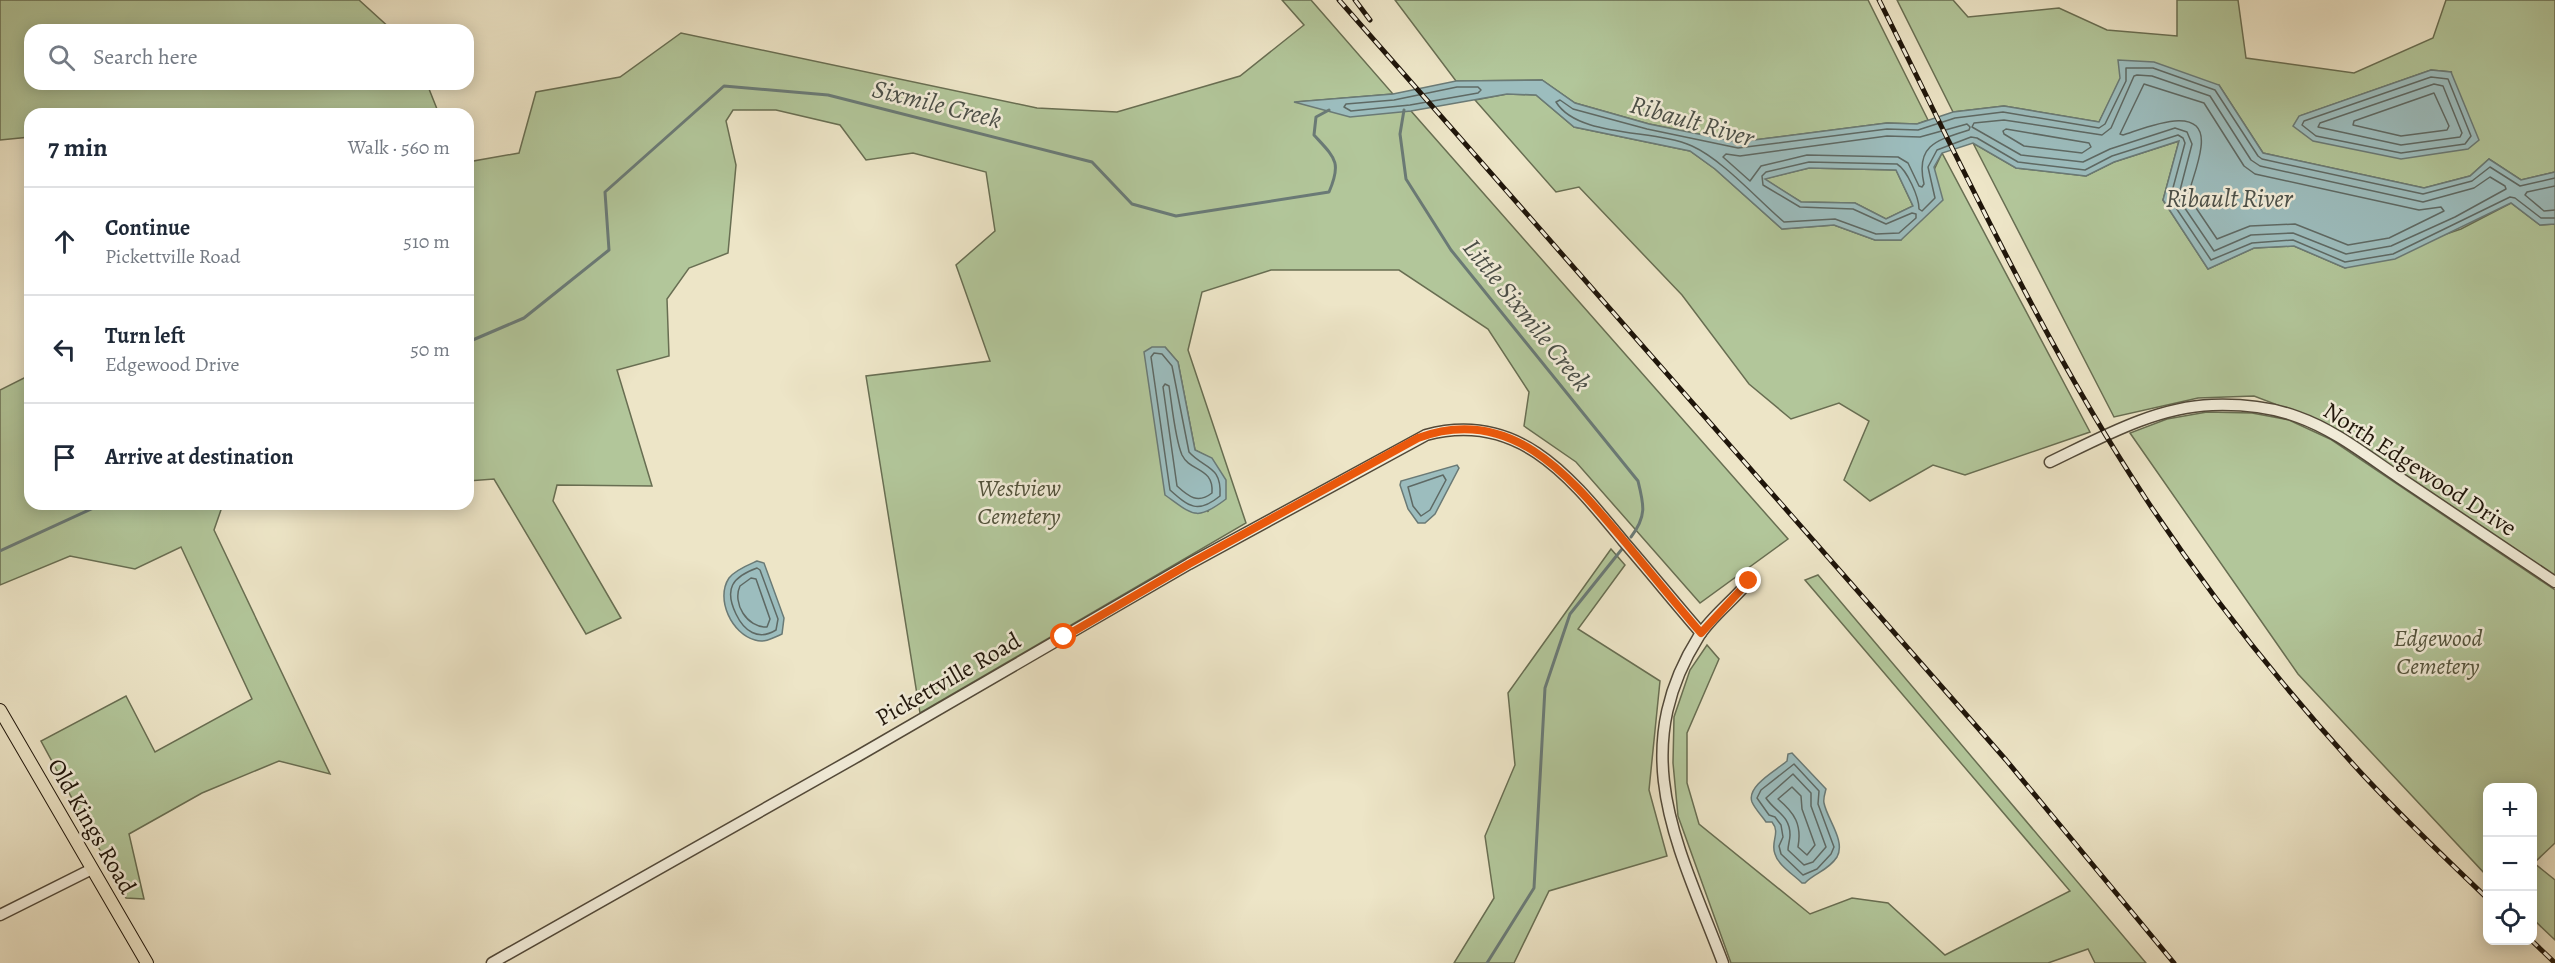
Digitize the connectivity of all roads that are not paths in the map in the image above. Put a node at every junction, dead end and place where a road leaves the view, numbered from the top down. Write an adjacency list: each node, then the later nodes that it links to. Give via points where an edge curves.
1 (2050, 462): 3 (street, North Edgewood Drive, via 2164,413 2212,405 2278,411 2342,439)
2 (1749, 581): 4 (street)
3 (2555, 582)
4 (1701, 633): 9 (street, Pickettville Road, via 1594,504 1539,453 1513,439 1484,431 1462,429 1426,435 1189,564); 10 (street, via 1672,692 1662,742 1662,773 1670,821)
5 (0, 710): 6 (main road, Old Kings Road)
6 (92, 868): 7 (street); 8 (main road, Old Kings Road)
7 (0, 915)
8 (147, 963)
9 (492, 963)
10 (1723, 963)

